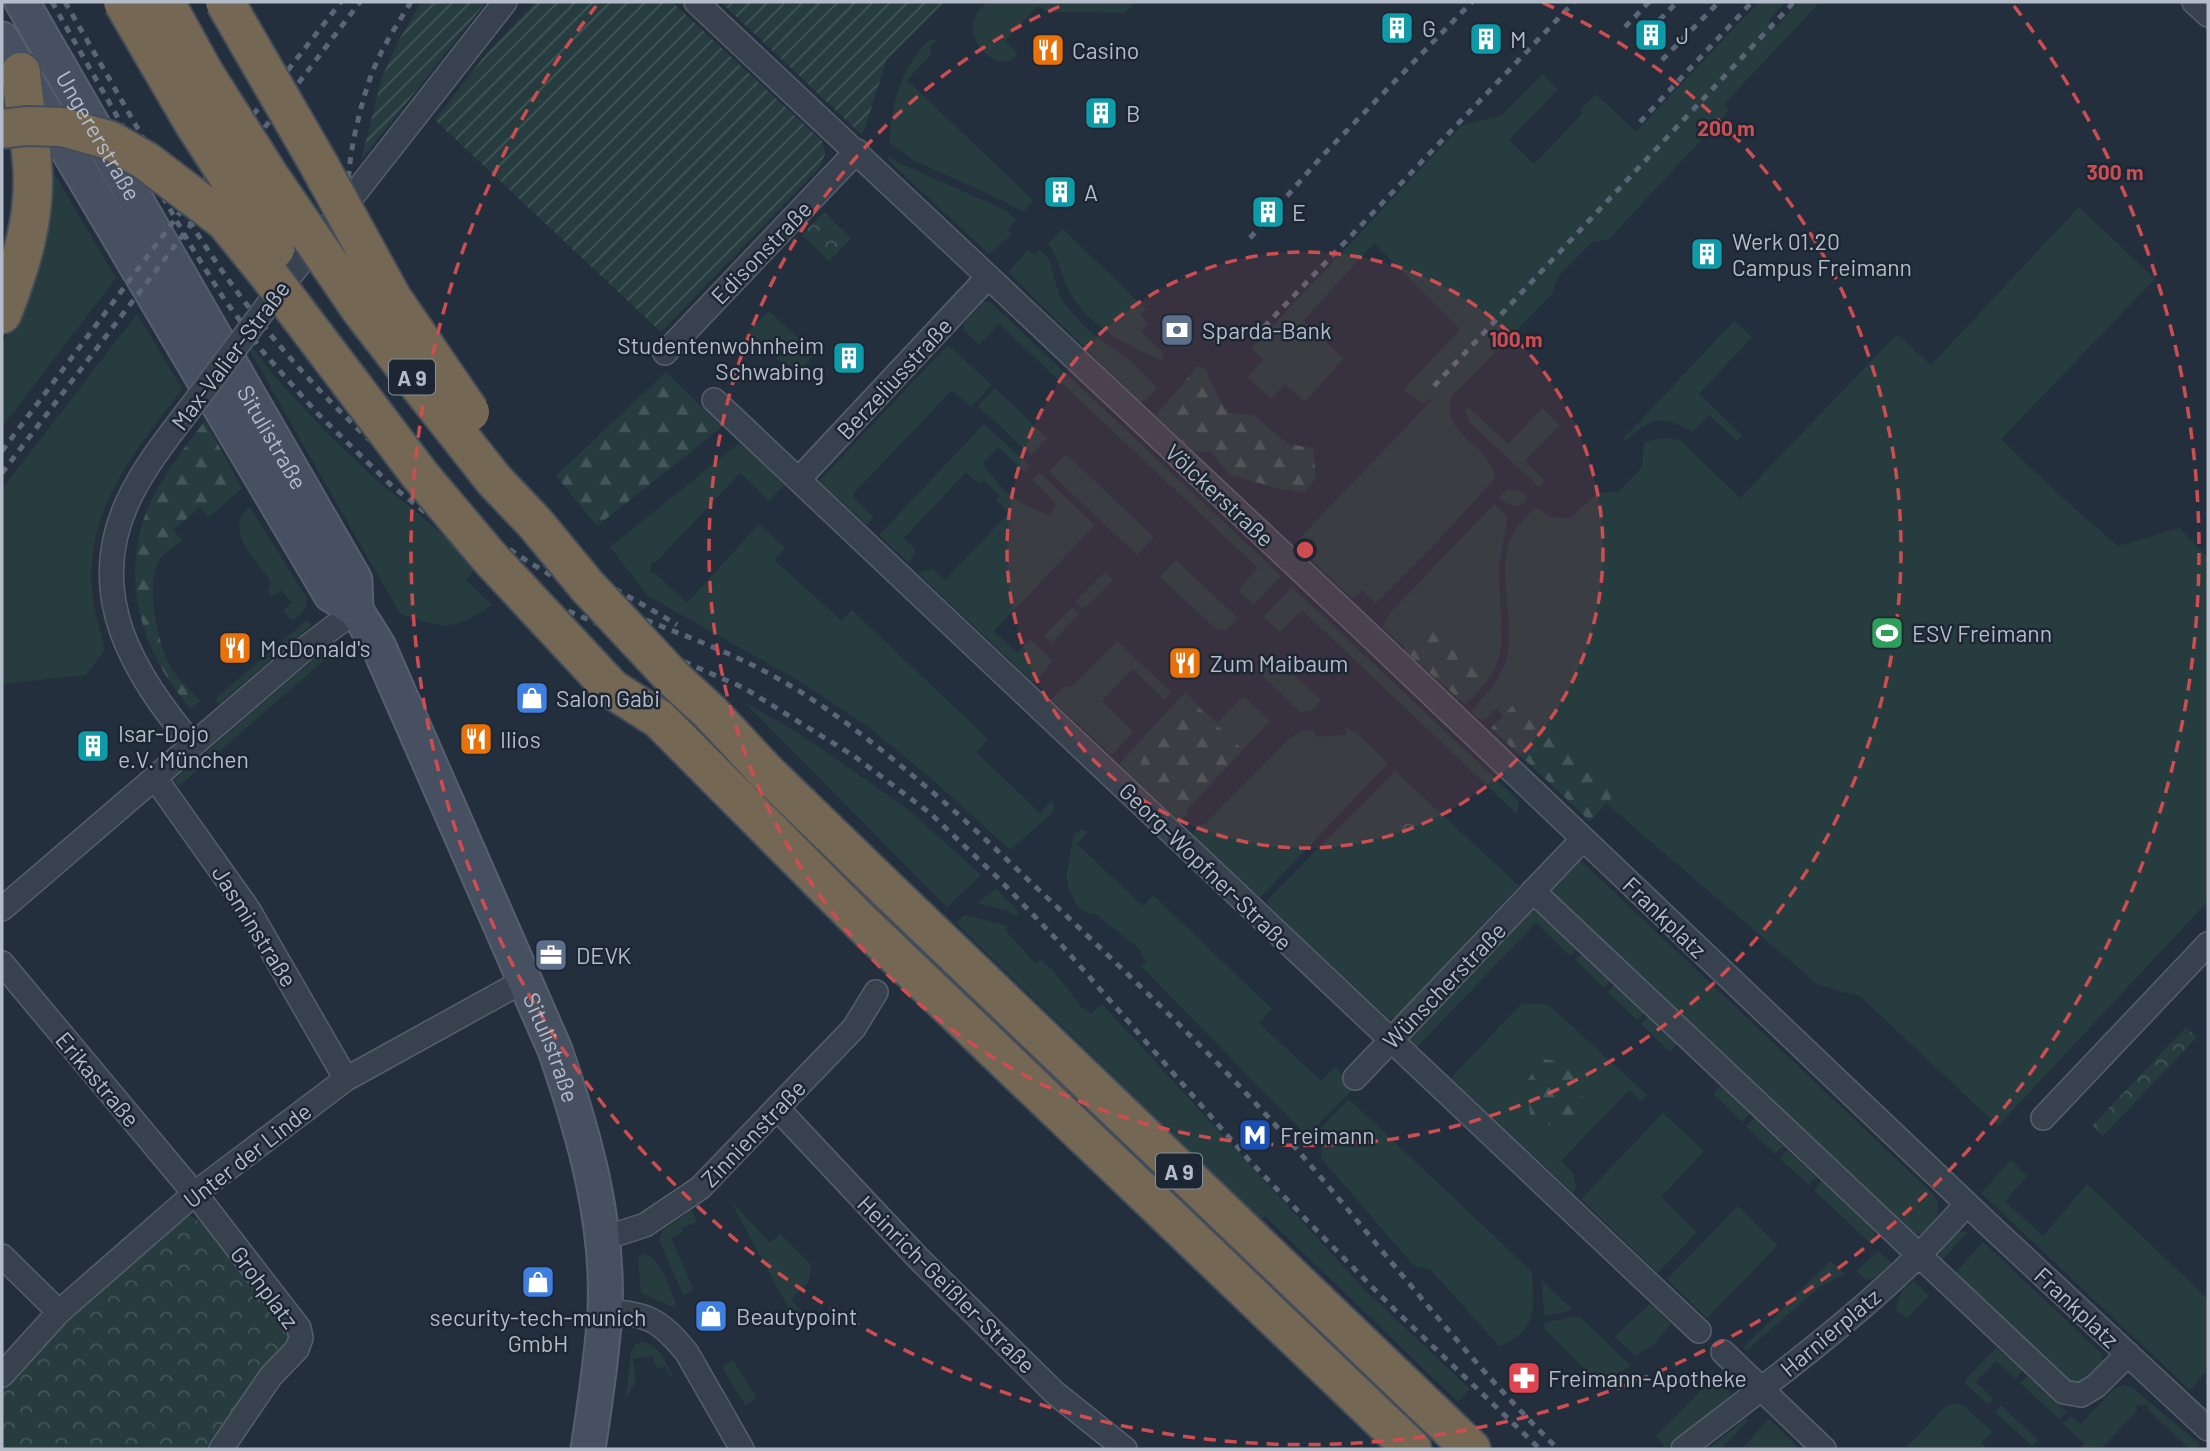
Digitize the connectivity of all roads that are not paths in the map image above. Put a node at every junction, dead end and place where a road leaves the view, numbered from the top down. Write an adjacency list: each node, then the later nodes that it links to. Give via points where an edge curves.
1 (22, 2): 13 (main road, Ungererstraße)
2 (123, 2): 22 (highway, A 9, bridge, via 278,255 343,346 495,535)
3 (165, 2): 21 (highway, A 9, bridge, via 270,177 361,310 454,432 587,586)
4 (225, 2): 21 (highway, bridge, via 392,298 434,361 544,507 657,638)
5 (505, 2): 23 (street, Max-Valier-Straße, bridge, via 283,285 152,459 127,503 113,558 116,611 133,662)
6 (696, 2): 12 (street)
7 (2194, 2): 8 (street)
8 (2208, 15)
9 (2, 39): 10 (main road, Ungererstraße)
10 (21, 72): 15 (main road, Ungererstraße); 16 (highway, via 32,186 26,241)
11 (2, 129): 22 (highway, bridge, via 62,127 109,141 146,161 225,221 420,475 490,558 612,688)
12 (857, 151): 14 (street, Völckerstraße); 17 (street, Edisonstraße)
13 (177, 270): 20 (main road, Situlistraße, via 355,580)
14 (988, 278): 19 (street, Berzeliusstraße); 25 (street, Völckerstraße)
15 (155, 297): 20 (main road, Situlistraße, via 331,595)
16 (2, 314)
17 (665, 353)
18 (714, 400): 19 (street, Georg-Wopfner-Straße)
19 (799, 479): 32 (street, Georg-Wopfner-Straße)
20 (356, 610): 23 (street); 30 (main road, Situlistraße, via 378,645)
21 (713, 716): 55 (highway, A 9, via 879,882)
22 (659, 719): 54 (highway, A 9, via 861,922)
23 (193, 745): 24 (street)
24 (155, 778): 27 (street); 34 (street, Jasminstraße, via 248,909)
25 (1583, 839): 26 (street); 38 (street, Frankplatz)
26 (1533, 891): 32 (street, Wünscherstraße); 41 (street, Frankplatz)
27 (2, 909)
28 (2208, 944): 36 (street)
29 (2, 963): 37 (street, Erikastraße)
30 (525, 980): 34 (street, Unter der Linde); 39 (main road, Situlistraße, via 579,1119)
31 (876, 992): 35 (street, Zinnienstraße, via 854,1028)
32 (1391, 1041): 33 (street, Wünscherstraße); 44 (street, Georg-Wopfner-Straße)
33 (1354, 1078)
34 (346, 1079): 37 (street, Unter der Linde)
35 (778, 1109): 39 (street, Zinnienstraße, via 701,1188 645,1225); 53 (street, Heinrich-Geißler-Straße, via 918,1258 1055,1393)
36 (2043, 1118)
37 (194, 1194): 43 (street, Unter der Linde); 50 (street, Grohplatz, via 299,1328 301,1338)
38 (1967, 1204): 41 (street, Harnierplatz); 46 (street, Frankplatz)
39 (602, 1239): 42 (main road, Situlistraße)
40 (2, 1256): 43 (street)
41 (1918, 1256): 46 (street, Frankplatz, via 2064,1392 2081,1395 2096,1386); 48 (street, Harnierplatz)
42 (605, 1311): 51 (main road, Situlistraße); 52 (street, via 650,1318 676,1339)
43 (60, 1312): 47 (street, Unter der Linde)
44 (1699, 1331)
45 (1723, 1352): 48 (street)
46 (2127, 1354): 49 (street)
47 (2, 1375)
48 (1761, 1389): 56 (street, Harnierplatz); 57 (street)
49 (2208, 1429)
50 (221, 1449)
51 (588, 1449)
52 (742, 1449)
53 (1125, 1449)
54 (1412, 1449)
55 (1471, 1449)
56 (1683, 1449)
57 (1824, 1449)

